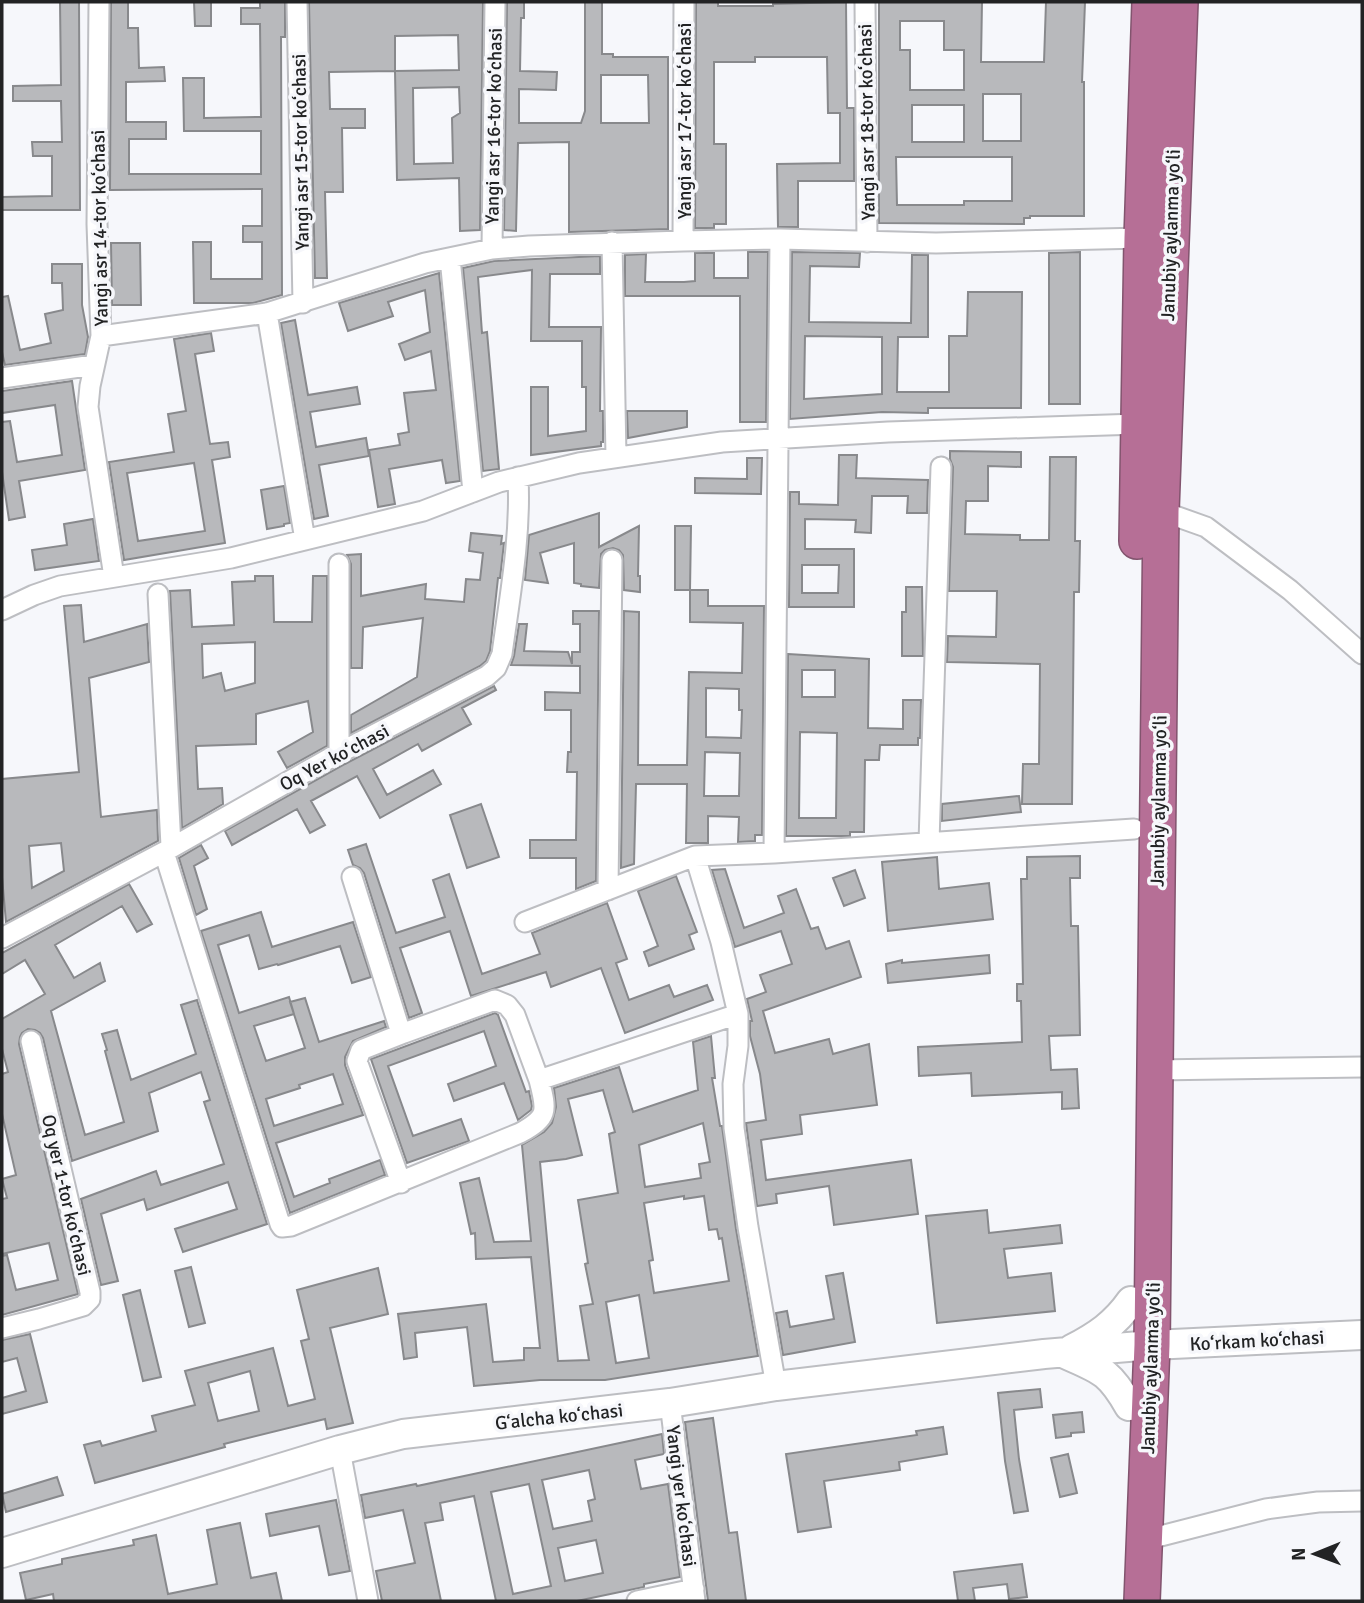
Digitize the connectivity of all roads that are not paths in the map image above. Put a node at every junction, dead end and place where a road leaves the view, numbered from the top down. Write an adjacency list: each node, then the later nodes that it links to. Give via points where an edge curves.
1 (99, 2): 17 (street, Yangi asr 14-tor koʻchasi)
2 (297, 2): 15 (street, Yangi asr 15-tor koʻchasi)
3 (495, 2): 13 (street, Yangi asr 16-tor koʻchasi)
4 (684, 2): 10 (street, Yangi asr 17-tor koʻchasi)
5 (865, 2): 12 (street, Yangi asr 18-tor koʻchasi)
6 (1150, 2): 8 (highway, Janubiy aylanma yoʻli)
7 (1180, 2): 26 (highway, Janubiy aylanma yoʻli)
8 (1142, 238): 12 (street); 20 (highway, Janubiy aylanma yoʻli)
9 (780, 239): 10 (street); 12 (street); 21 (street)
10 (683, 241): 11 (street)
11 (612, 242): 13 (street); 22 (street)
12 (867, 242)
13 (492, 249): 14 (street)
14 (450, 258): 15 (street); 25 (street)
15 (303, 303): 16 (street)
16 (267, 313): 17 (street); 27 (street)
17 (101, 336): 18 (street, Yangi asr 14-tor koʻchasi)
18 (94, 365): 19 (street); 30 (street, Yangi asr 14-tor koʻchasi, via 88,407)
19 (2, 378)
20 (1138, 424): 21 (street); 35 (highway, Janubiy aylanma yoʻli)
21 (779, 439): 22 (street); 38 (street)
22 (616, 457): 24 (street)
23 (941, 467): 36 (street)
24 (518, 477): 25 (street); 34 (street, Oq Yer koʻchasi, via 518,538 502,654 496,668)
25 (473, 492): 27 (street, via 423,511)
26 (1161, 511): 33 (street, via 1206,527 1290,590); 48 (highway, Janubiy aylanma yoʻli)
27 (305, 540): 30 (street, via 231,558)
28 (612, 560): 41 (street)
29 (339, 564): 34 (street)
30 (114, 577): 32 (street, via 60,586)
31 (158, 594): 37 (street)
32 (2, 610)
33 (1362, 653)
34 (340, 753): 37 (street, Oq Yer koʻchasi)
35 (1134, 829): 36 (street); 51 (highway, Janubiy aylanma yoʻli)
36 (929, 842): 38 (street)
37 (168, 849): 43 (street, Oq Yer koʻchasi); 50 (street, via 282,1227)
38 (774, 853): 39 (street)
39 (695, 856): 41 (street); 44 (street)
40 (352, 877): 45 (street)
41 (608, 890): 42 (street)
42 (525, 922)
43 (2, 931)
44 (738, 1014): 49 (street); 56 (street, via 734,1128)
45 (404, 1033): 49 (street, via 495,1000 508,1005 515,1015); 50 (street, via 361,1050 357,1061)
46 (31, 1041): 52 (street, Oq yer 1-tor koʻchasi, via 90,1298 83,1306)
47 (1362, 1067): 48 (street)
48 (1156, 1070): 54 (highway, Janubiy aylanma yoʻli)
49 (539, 1080): 50 (street, via 544,1107 536,1125)
50 (401, 1182)
51 (1131, 1301): 54 (highway, Janubiy aylanma yoʻli); 55 (street, via 1106,1328)
52 (2, 1328)
53 (1362, 1335): 54 (street, Ko‘rkam ko‘chasi)
54 (1141, 1346): 55 (street, Gʻalcha koʻchasi); 58 (highway, Janubiy aylanma yoʻli); 61 (highway, Janubiy aylanma yoʻli)
55 (1063, 1353): 56 (street, Gʻalcha koʻchasi); 58 (street, via 1104,1372)
56 (776, 1386): 57 (street, Gʻalcha koʻchasi)
57 (670, 1404): 59 (street, Gʻalcha koʻchasi, via 403,1434); 63 (street, Yangi yer koʻchasi)
58 (1129, 1406): 66 (highway, Janubiy aylanma yoʻli)
59 (340, 1450): 62 (street, Gʻalcha koʻchasi); 64 (street)
60 (1362, 1501): 61 (street, via 1266,1509)
61 (1145, 1540): 67 (highway, Janubiy aylanma yoʻli)
62 (2, 1553)
63 (695, 1595): 65 (street, Yangi yer koʻchasi)
64 (368, 1601)
65 (637, 1601)
66 (1122, 1601)
67 (1142, 1601)

